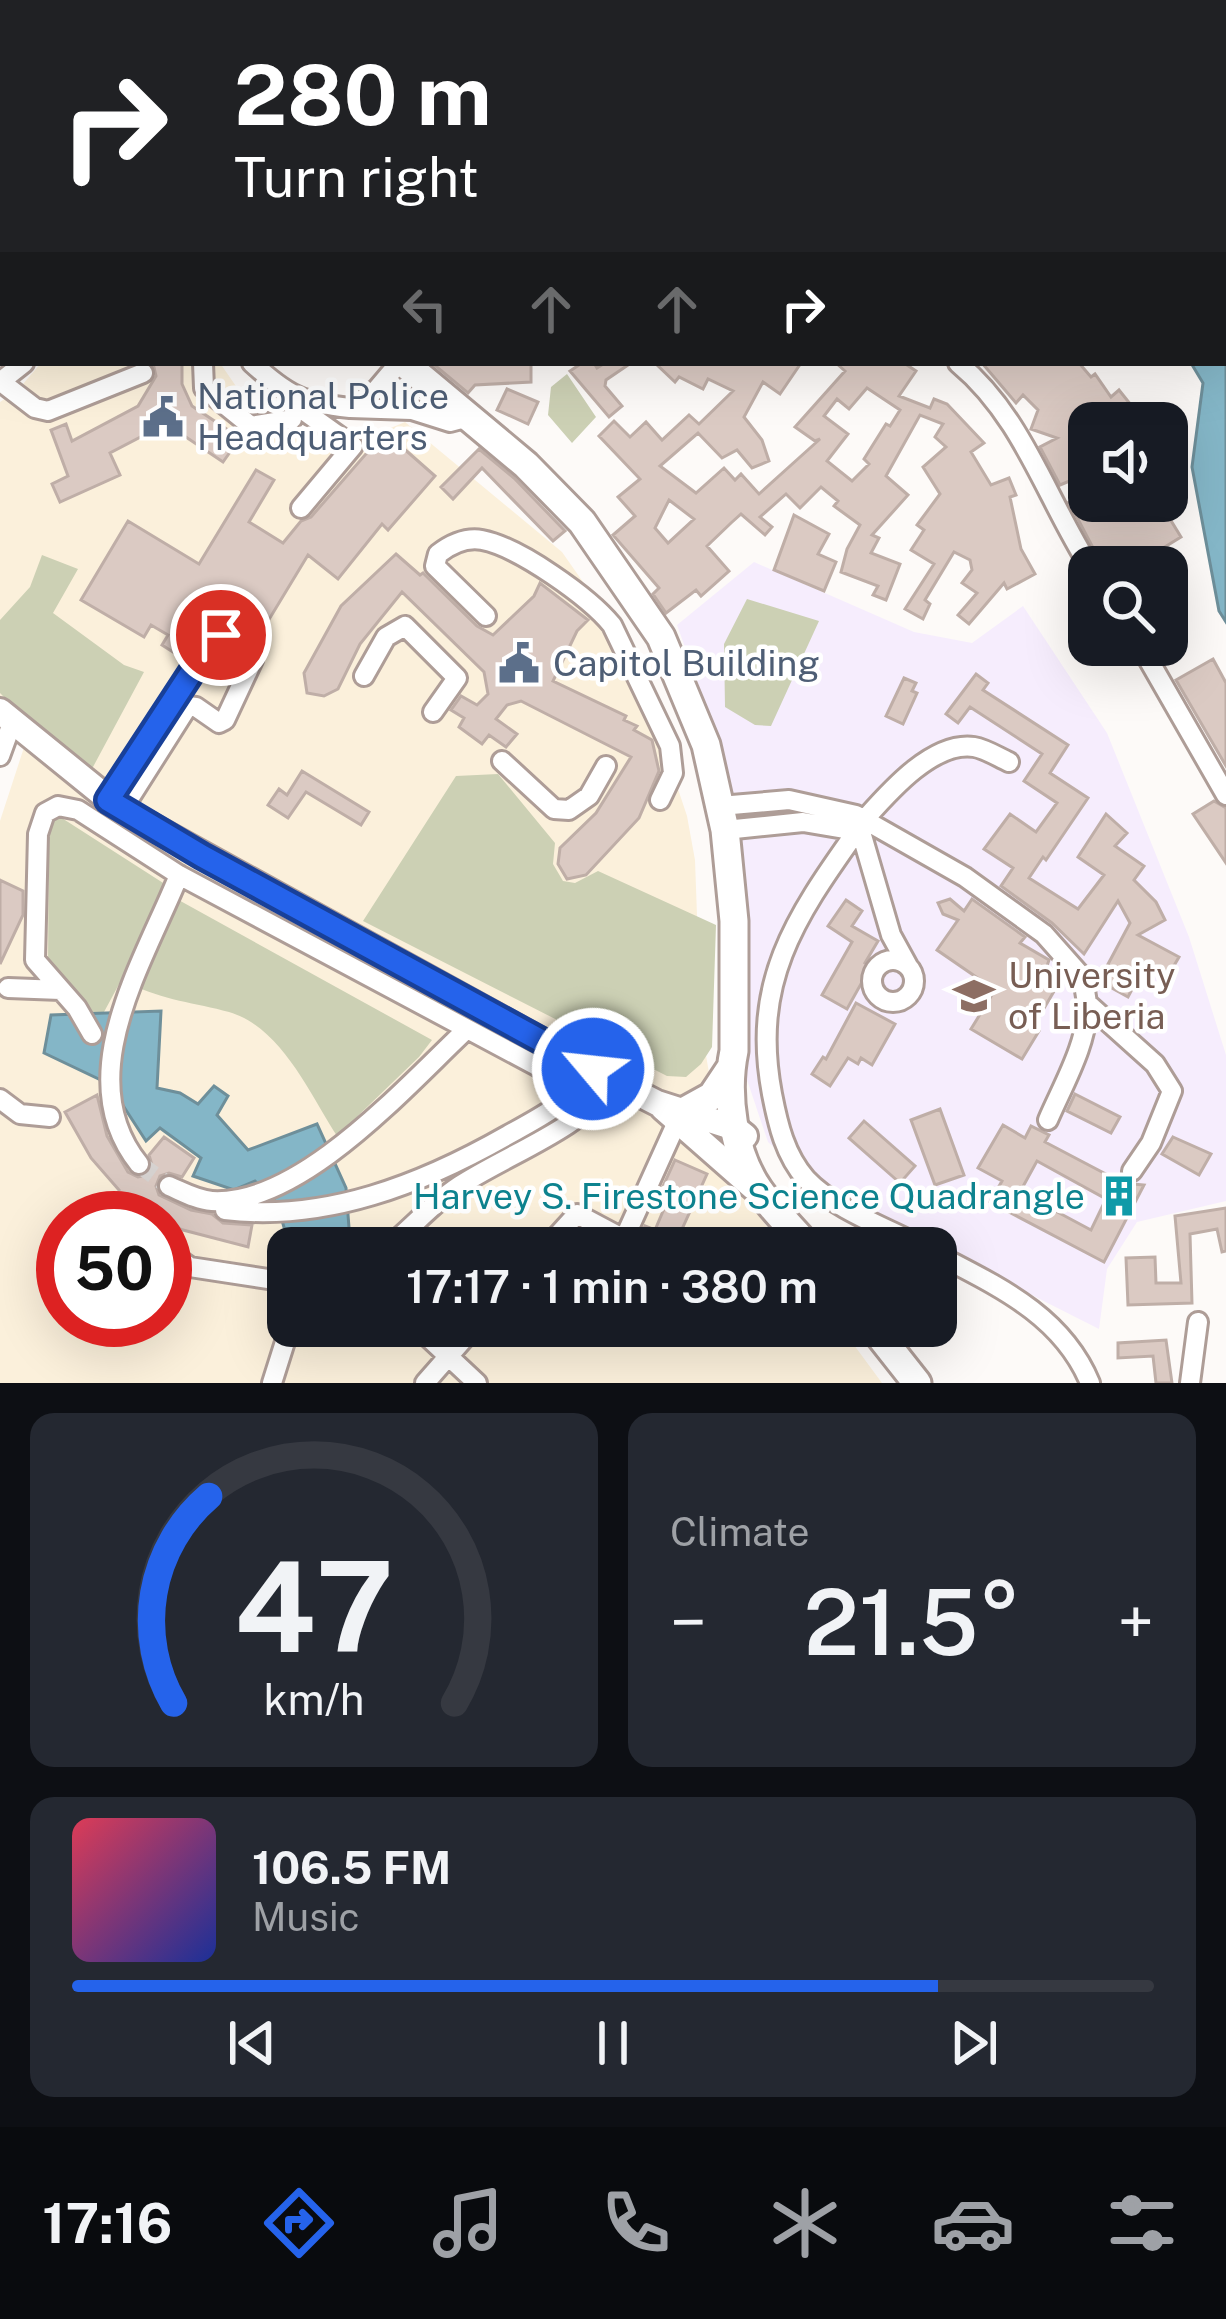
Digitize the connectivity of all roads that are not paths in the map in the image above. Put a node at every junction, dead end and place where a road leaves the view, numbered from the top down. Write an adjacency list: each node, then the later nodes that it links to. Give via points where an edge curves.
1 (203, 366): 10 (street, via 204,388 251,426 298,415 353,446)
2 (255, 366): 8 (street, via 301,401)
3 (399, 366): 8 (street)
4 (406, 366): 9 (highway)
5 (961, 366): 11 (street, via 1020,435)
6 (143, 373): 7 (street, via 48,411)
7 (0, 382)
8 (350, 409): 9 (street, via 412,410 451,422)
9 (469, 417): 24 (highway, via 568,508 626,580 686,693)
10 (301, 508)
11 (1079, 546)
12 (486, 616): 22 (street, via 435,566 452,543 490,542 602,614 670,746 674,772)
13 (1153, 666): 21 (street)
14 (364, 676): 15 (street, via 386,637 404,626 457,678)
15 (433, 712)
16 (6, 717): 17 (street); 23 (main road)
17 (0, 756)
18 (502, 761): 20 (street, via 554,809 569,810)
19 (1009, 762): 25 (street, via 976,747 946,753 901,782)
20 (607, 766)
21 (1226, 795)
22 (660, 800)
23 (115, 805): 23 (street, via 188,706 225,721 253,660 249,646 226,635 212,641); 27 (main road)
24 (723, 818): 25 (street); 38 (highway, via 734,921)
25 (866, 828): 28 (street); 35 (street, via 965,877 1044,934 1083,978); 56 (street, via 805,904 778,958 769,1077 777,1124 805,1178)
26 (179, 875): 29 (street); 30 (street, via 77,810 50,809 38,834); 46 (street, via 114,1045 110,1104)
27 (336, 928): 29 (street); 39 (main road)
28 (891, 935): 31 (street); 32 (street)
29 (320, 951): 36 (street)
30 (35, 960): 33 (street); 34 (street)
31 (886, 961): 32 (street); 32 (street, via 872,980 887,1001 911,992)
32 (908, 966)
33 (61, 991): 34 (street); 37 (street)
34 (4, 992)
35 (1087, 1003): 44 (street); 47 (street, via 1172,1091)
36 (467, 1029): 39 (street); 48 (street, via 317,1163 228,1200)
37 (92, 1034)
38 (732, 1060): 42 (highway, via 712,1096); 45 (highway)
39 (586, 1078): 40 (main road); 50 (street, via 547,1114 409,1186 273,1213)
40 (616, 1082): 42 (main road); 51 (street, via 579,1118 451,1191)
41 (0, 1099): 43 (street, via 20,1114)
42 (672, 1112): 45 (main road); 49 (main road); 54 (street)
43 (50, 1117)
44 (1048, 1120)
45 (742, 1134): 49 (highway)
46 (140, 1164)
47 (1132, 1171)
48 (169, 1186)
49 (765, 1197): 55 (highway)
50 (225, 1210)
51 (410, 1227)
52 (565, 1227): 53 (street, via 577,1214)
53 (601, 1227)
54 (629, 1227)
55 (791, 1227)
56 (886, 1227)
57 (957, 1265): 70 (street, via 1043,1318)
58 (192, 1267): 59 (street)
59 (267, 1279)
60 (1198, 1322): 71 (street)
61 (283, 1347): 66 (street)
62 (438, 1347): 65 (street)
63 (456, 1347): 65 (street)
64 (889, 1347): 69 (highway)
65 (448, 1356): 67 (street); 68 (street)
66 (272, 1383)
67 (425, 1383)
68 (477, 1383)
69 (917, 1383)
70 (1090, 1383)
71 (1190, 1383)

